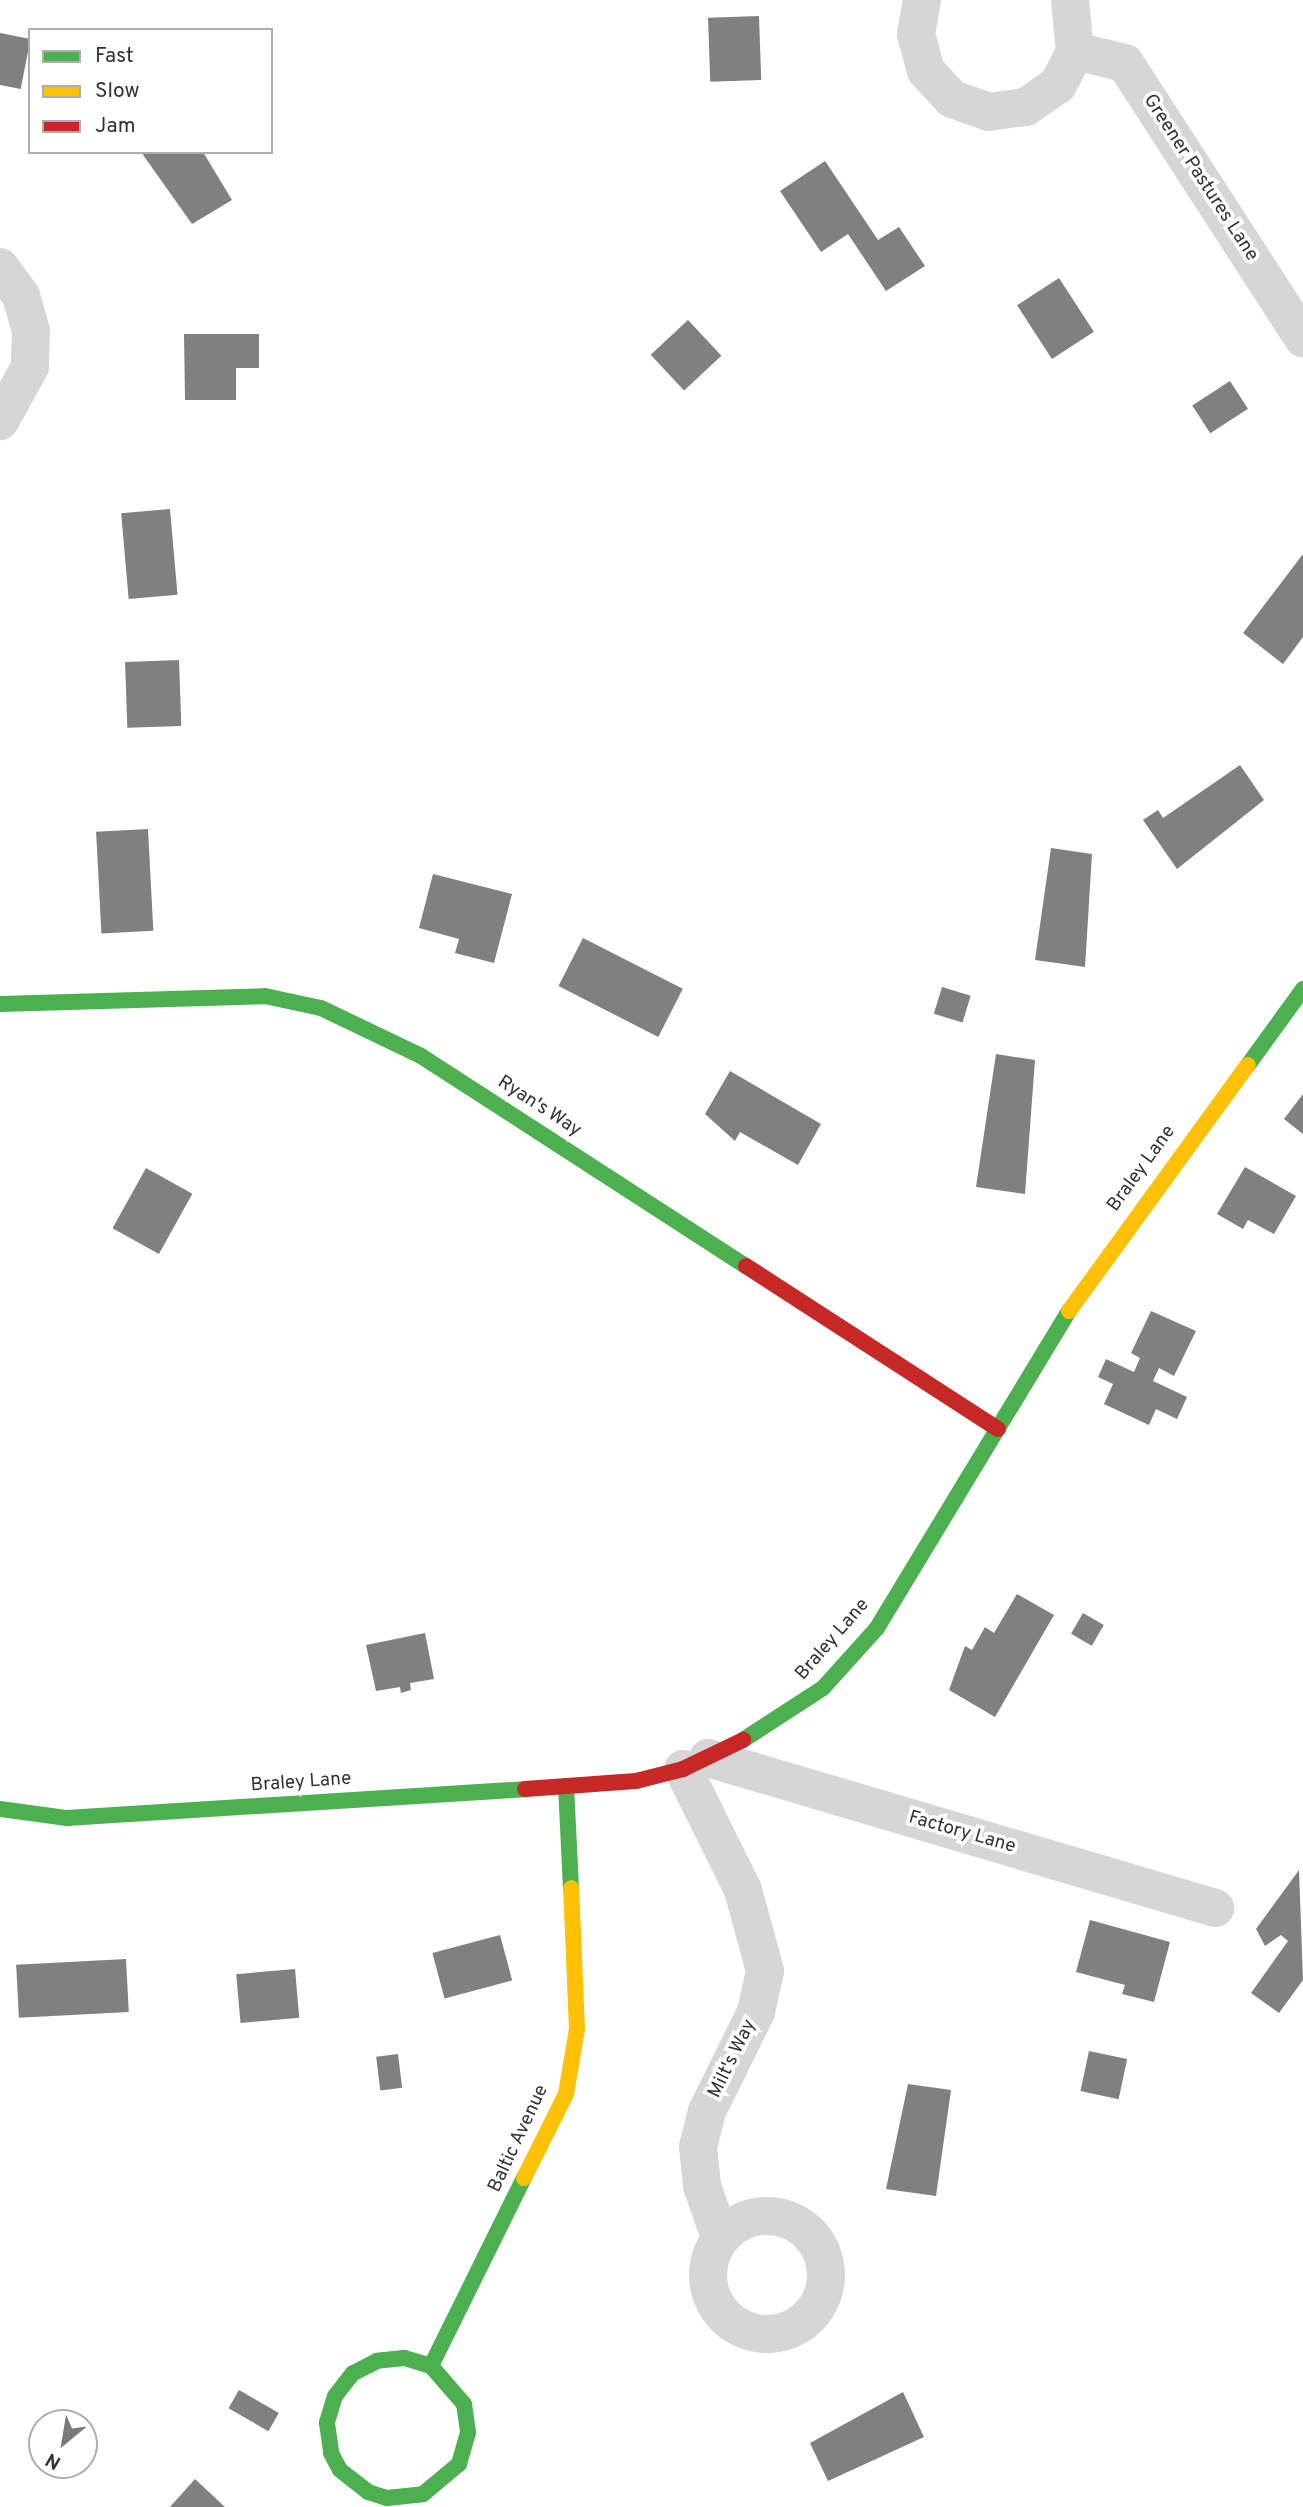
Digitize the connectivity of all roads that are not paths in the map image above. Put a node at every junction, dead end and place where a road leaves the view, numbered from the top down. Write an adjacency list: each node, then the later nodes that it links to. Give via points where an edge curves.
1 (922, 0): 3 (street, via 916,34 926,71 970,108 1026,107 1058,85)
2 (1070, 0): 3 (street)
3 (1075, 51): 5 (street, Greener Pastures Lane, via 1125,62)
4 (0, 267): 6 (street, via 21,296 31,331 30,367 17,401)
5 (1303, 338)
6 (0, 421)
7 (1303, 989): 9 (street, Braley Lane, via 1149,1193)
8 (0, 1003): 9 (street, Ryan's Way, via 265,996 321,1007 421,1056)
9 (998, 1429): 10 (street, Braley Lane, via 877,1628 823,1688 770,1727)
10 (695, 1763): 11 (street, Braley Lane, via 636,1781); 13 (street, Factory Lane); 14 (street, Milt's Way, via 743,1890 765,1971 756,2012 707,2111 698,2147 702,2186)
11 (566, 1786): 12 (street, Braley Lane, via 93,1817); 15 (street, Baltic Avenue, via 577,2029 566,2094)
12 (0, 1809)
13 (1215, 1908)
14 (720, 2237)
15 (431, 2366): 15 (street, via 464,2404 468,2432 459,2463 423,2494 387,2498 368,2492 340,2470 331,2453 327,2423 335,2396 353,2373 377,2361 404,2358)

